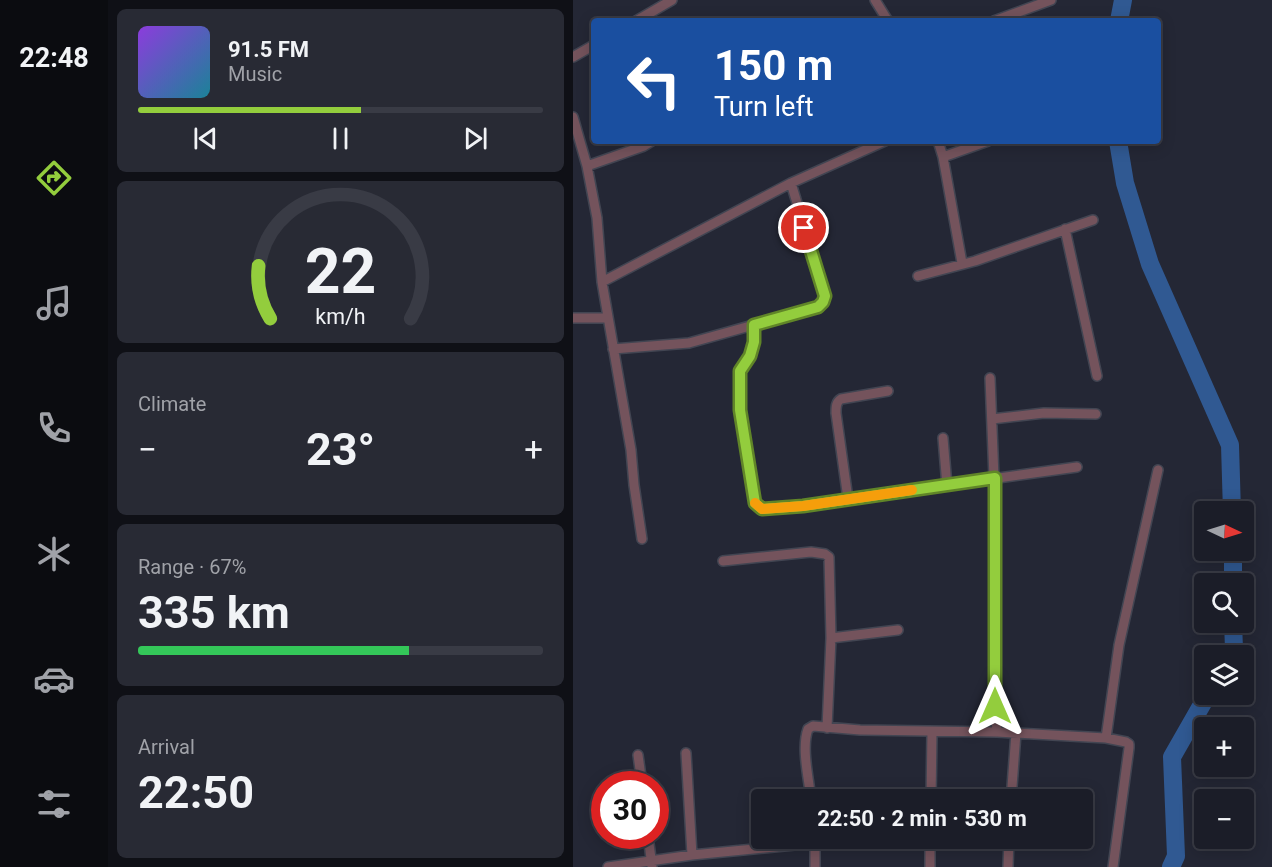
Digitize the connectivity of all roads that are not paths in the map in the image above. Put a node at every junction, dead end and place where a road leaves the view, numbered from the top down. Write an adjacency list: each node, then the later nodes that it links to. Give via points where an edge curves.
1 (672, 0): 4 (street)
2 (875, 0): 5 (street)
3 (1051, 0): 6 (street)
4 (641, 18)
5 (886, 18)
6 (1002, 18)
7 (591, 47): 8 (street)
8 (573, 57)
9 (573, 117): 15 (street)
10 (647, 144): 15 (street)
11 (878, 144): 16 (street)
12 (938, 144): 14 (street)
13 (980, 144): 14 (street)
14 (943, 157): 19 (street)
15 (587, 166): 21 (street, via 597,218)
16 (791, 183): 21 (street); 24 (street, via 825,296 818,307)
17 (1093, 220): 18 (street)
18 (1065, 229): 19 (street); 26 (street)
19 (962, 263): 20 (street)
20 (918, 276)
21 (602, 282): 23 (street)
22 (573, 318): 23 (street)
23 (607, 318): 25 (street)
24 (754, 325): 25 (street, via 689,343); 36 (street, via 750,356 740,371 740,410 755,503 762,509)
25 (613, 349): 37 (street)
26 (1097, 376)
27 (990, 378): 30 (street)
28 (888, 391): 36 (street, via 841,399 836,405)
29 (1096, 414): 30 (street, via 1044,413)
30 (992, 419): 34 (street)
31 (943, 438): 35 (street)
32 (1077, 467): 34 (street)
33 (1158, 470): 45 (street, via 1119,645)
34 (995, 478): 35 (street); 43 (street)
35 (948, 486): 36 (street)
36 (847, 499)
37 (642, 539)
38 (723, 561): 40 (street, via 825,554 830,562)
39 (898, 630): 40 (street)
40 (831, 638): 41 (street)
41 (827, 728): 42 (street); 49 (street, via 808,729)
42 (932, 732): 43 (street); 50 (street)
43 (997, 732): 44 (street)
44 (1016, 733): 45 (street); 51 (street)
45 (1106, 738): 63 (street, via 1129,744)
46 (686, 753): 57 (street)
47 (638, 755): 48 (street)
48 (640, 771)
49 (810, 789)
50 (931, 789)
51 (1012, 789)
52 (751, 848): 57 (street)
53 (650, 849): 58 (street)
54 (815, 849): 60 (street)
55 (930, 849): 61 (street)
56 (1009, 849): 62 (street)
57 (692, 855): 58 (street)
58 (652, 864): 59 (street)
59 (608, 867)
60 (815, 867)
61 (930, 867)
62 (1008, 867)
63 (1113, 867)

